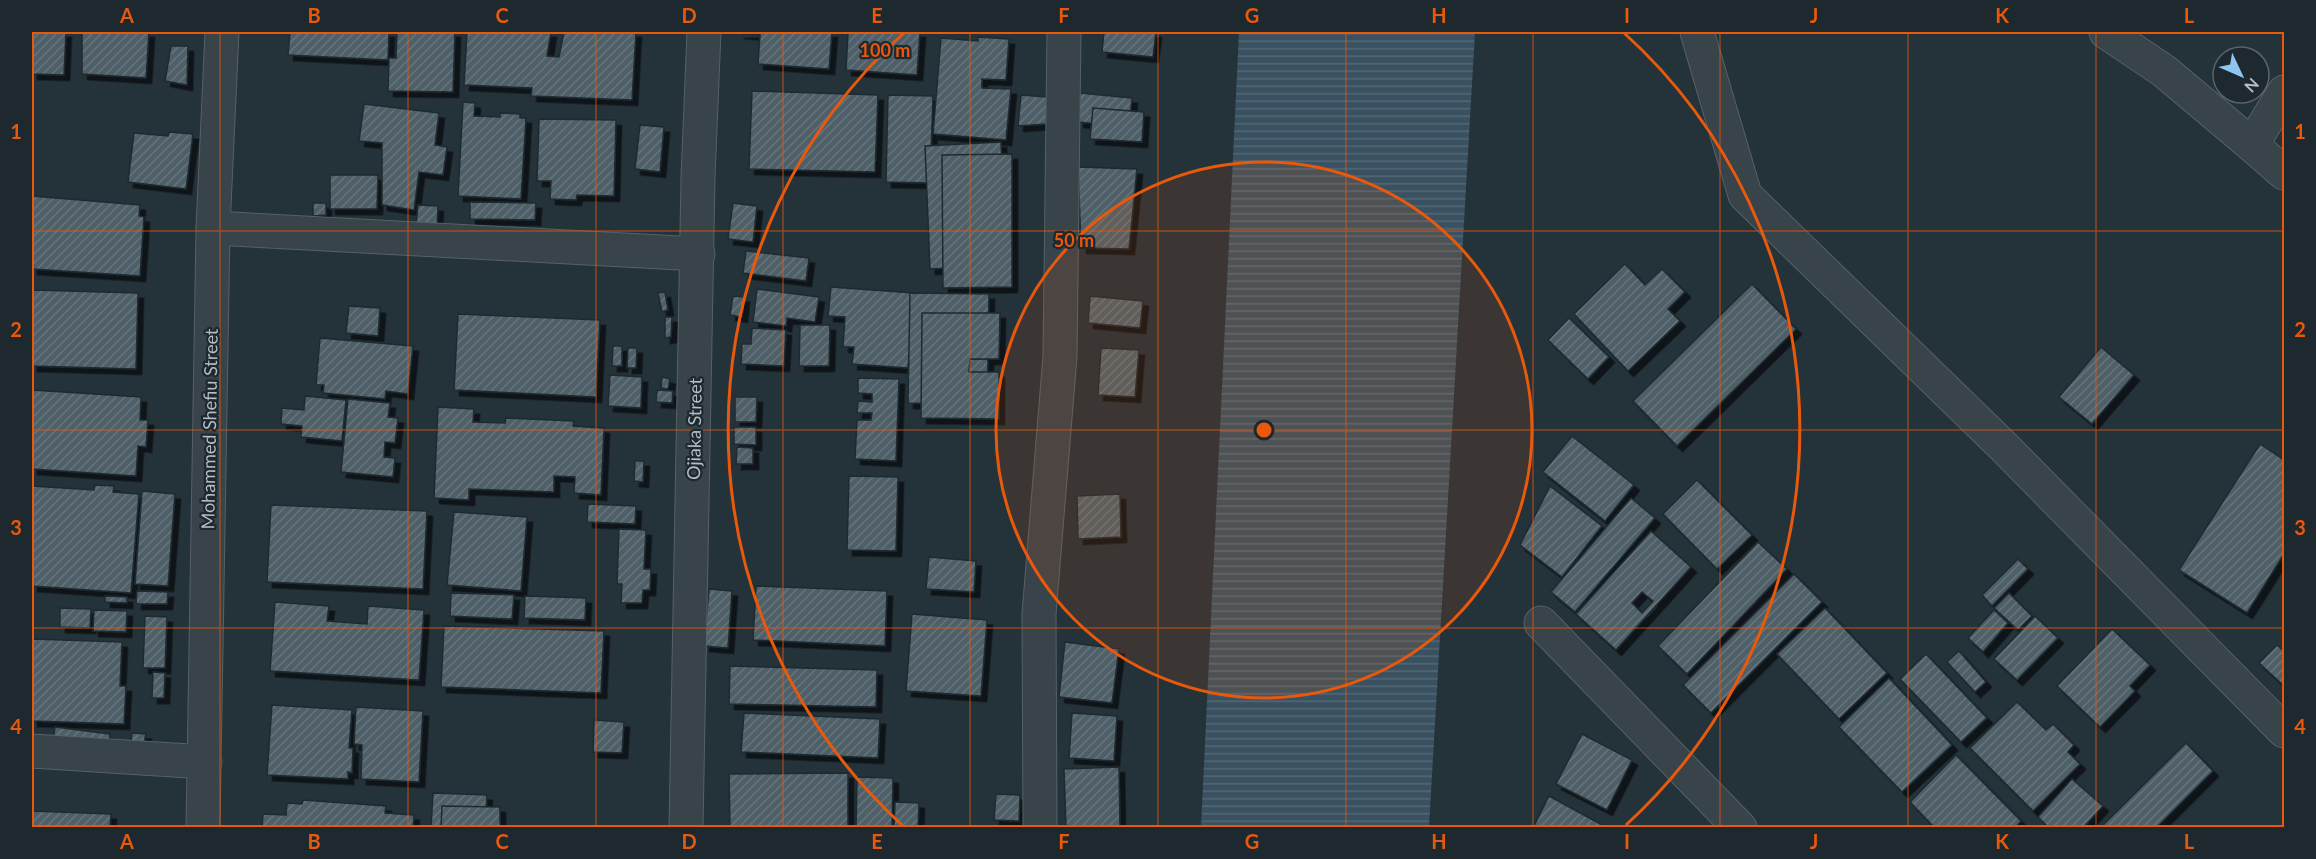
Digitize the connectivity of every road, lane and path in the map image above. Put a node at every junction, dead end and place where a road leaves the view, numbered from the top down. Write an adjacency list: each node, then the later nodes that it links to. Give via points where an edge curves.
1 (222, 32): 9 (street, Mohammed Shefiu Street)
2 (704, 32): 10 (street, Ojiaka Street)
3 (1064, 32): 17 (street, via 1060,356 1039,614)
4 (1697, 32): 12 (street, via 1745,195 2004,447)
5 (2106, 32): 7 (street, via 2164,71)
6 (2284, 92): 7 (street)
7 (2252, 145): 8 (street)
8 (2284, 172)
9 (213, 228): 10 (street); 14 (street, Mohammed Shefiu Street)
10 (698, 254): 16 (street, Ojiaka Street)
11 (1541, 623): 18 (street)
12 (2284, 732)
13 (32, 751): 14 (street)
14 (205, 762): 15 (street, Mohammed Shefiu Street)
15 (203, 828)
16 (686, 828)
17 (1040, 828)
18 (1740, 828)

